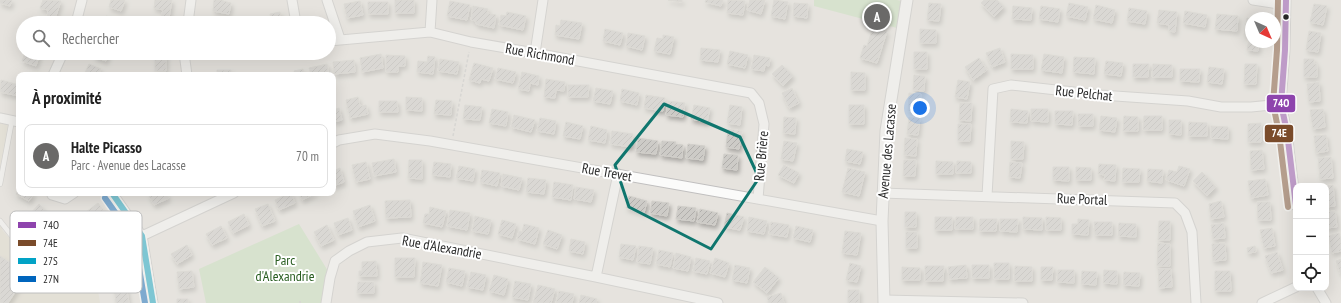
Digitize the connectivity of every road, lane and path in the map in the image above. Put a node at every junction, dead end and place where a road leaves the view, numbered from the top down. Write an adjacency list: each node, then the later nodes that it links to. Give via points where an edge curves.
1 (82, 0): 10 (street)
2 (192, 0): 11 (street)
3 (292, 0): 12 (street)
4 (327, 0): 13 (street)
5 (432, 0): 15 (street)
6 (543, 0): 19 (street)
7 (907, 0): 33 (street, Avenue des Lacasse, via 886,131)
8 (1253, 0): 9 (street)
9 (1285, 2): 25 (street)
10 (78, 16)
11 (189, 16)
12 (295, 16)
13 (332, 16)
14 (336, 27): 16 (street)
15 (430, 32): 16 (street, Rue Richmond); 18 (street, Rue Richmond)
16 (340, 39): 17 (street, Rue Richmond)
17 (336, 40)
18 (471, 42): 19 (street, Rue Richmond); 29 (path)
19 (535, 53): 24 (street, Rue Richmond)
20 (60, 60): 22 (street)
21 (185, 60): 23 (street)
22 (54, 72)
23 (187, 72)
24 (751, 93): 39 (street, Rue Brière, via 759,103 764,124)
25 (1281, 104): 31 (street); 38 (street, Rue Pelchat, via 1221,108 1188,101 1011,85 993,89)
26 (0, 118): 27 (street)
27 (16, 121): 32 (lane)
28 (336, 142): 29 (street, Rue Trevet, via 375,134)
29 (452, 144): 30 (street, Rue Trevet)
30 (618, 174): 39 (street, Rue Trevet); 45 (street)
31 (1293, 183)
32 (0, 184)
33 (882, 193): 38 (street, Rue Portal); 42 (street, Avenue des Lacasse)
34 (55, 196): 35 (street, via 65,199)
35 (70, 196)
36 (114, 196): 40 (street)
37 (228, 196): 44 (street)
38 (987, 196): 54 (street, Rue Portal, via 1175,203 1185,213 1192,232)
39 (758, 199): 42 (street, Rue Trevet)
40 (125, 211)
41 (0, 221): 43 (lane)
42 (882, 221): 48 (street, Avenue des Lacasse)
43 (10, 234)
44 (142, 236): 50 (street)
45 (596, 277): 51 (street, Rue d'Alexandrie, via 402,238 367,242 335,261); 52 (street, Rue d'Alexandrie)
46 (1293, 288): 55 (street)
47 (1319, 291): 56 (street)
48 (884, 301): 49 (street)
49 (987, 302): 53 (street)
50 (153, 303)
51 (326, 303)
52 (718, 303)
53 (1023, 303)
54 (1196, 303)
55 (1262, 303)
56 (1326, 303)

